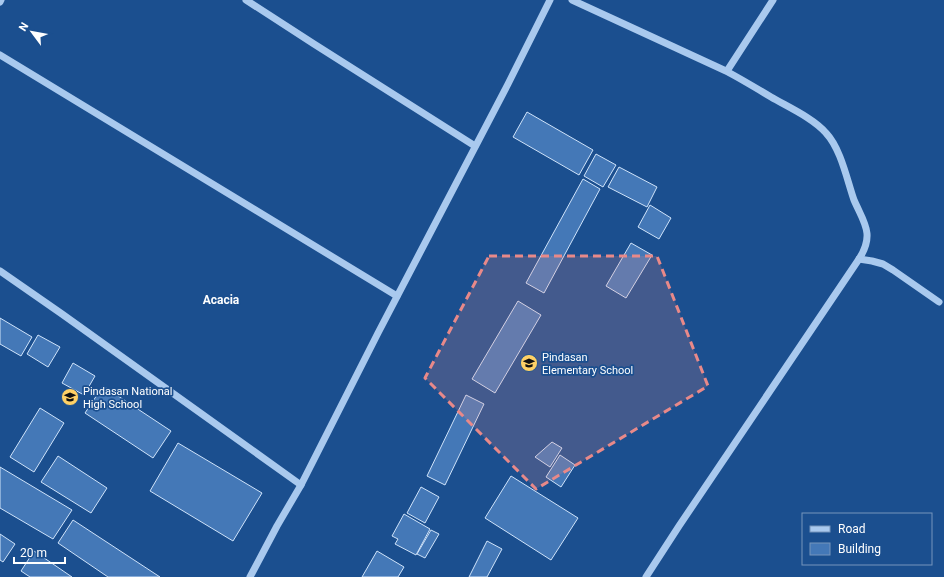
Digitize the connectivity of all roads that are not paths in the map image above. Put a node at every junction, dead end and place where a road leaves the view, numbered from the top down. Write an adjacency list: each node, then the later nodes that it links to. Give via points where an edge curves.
1 (246, 0): 7 (street)
2 (550, 0): 7 (street)
3 (572, 0): 6 (street)
4 (773, 0): 6 (street)
5 (0, 56): 10 (street)
6 (727, 72): 8 (street, via 802,114 826,132 839,155 868,233 865,250)
7 (475, 146): 10 (street)
8 (859, 259): 11 (street, via 893,270); 14 (street)
9 (0, 271): 12 (street)
10 (397, 296): 12 (street)
11 (939, 302)
12 (301, 485): 13 (street)
13 (250, 577)
14 (646, 577)

